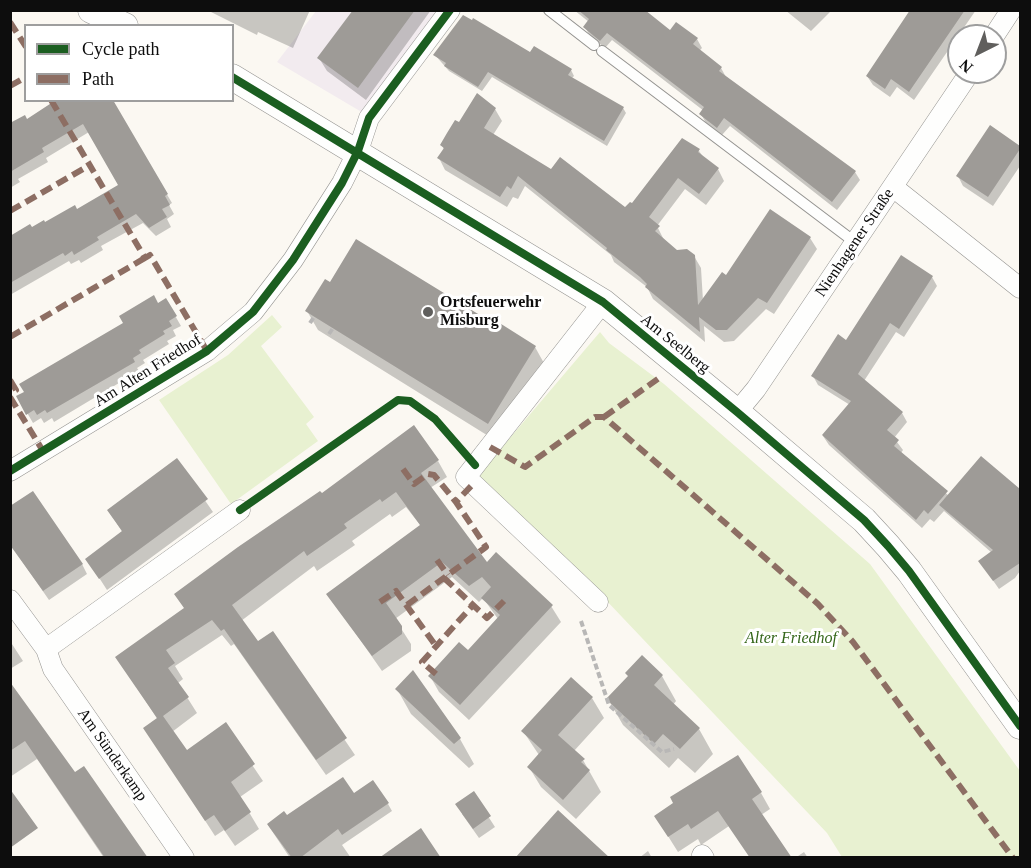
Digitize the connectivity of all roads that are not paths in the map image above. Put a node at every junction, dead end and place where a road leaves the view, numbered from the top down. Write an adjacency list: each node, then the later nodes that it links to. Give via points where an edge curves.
1 (91, 10): 5 (street)
2 (450, 10): 9 (street, via 369,118)
3 (549, 10): 11 (lane)
4 (1011, 10): 6 (street)
5 (121, 24)
6 (1002, 24)
7 (234, 77): 9 (street, Am Seelberg)
8 (962, 84): 10 (street, Nienhagener Straße)
9 (358, 151): 13 (street, Am Seelberg); 15 (street, Am Alten Friedhof, via 293,260 253,312 207,351)
10 (893, 187): 11 (street, Nienhagener Straße); 12 (street)
11 (856, 243): 14 (street, Nienhagener Straße)
12 (1020, 288)
13 (603, 302): 14 (street, Am Seelberg); 18 (street, via 466,477)
14 (737, 412): 20 (street, Am Seelberg, via 864,520 888,546)
15 (10, 471)
16 (240, 510): 19 (street)
17 (10, 600): 19 (street, Am Sünderkamp)
18 (598, 602)
19 (46, 649): 21 (street, Am Sünderkamp, via 53,669)
20 (1020, 726)
21 (184, 858)

